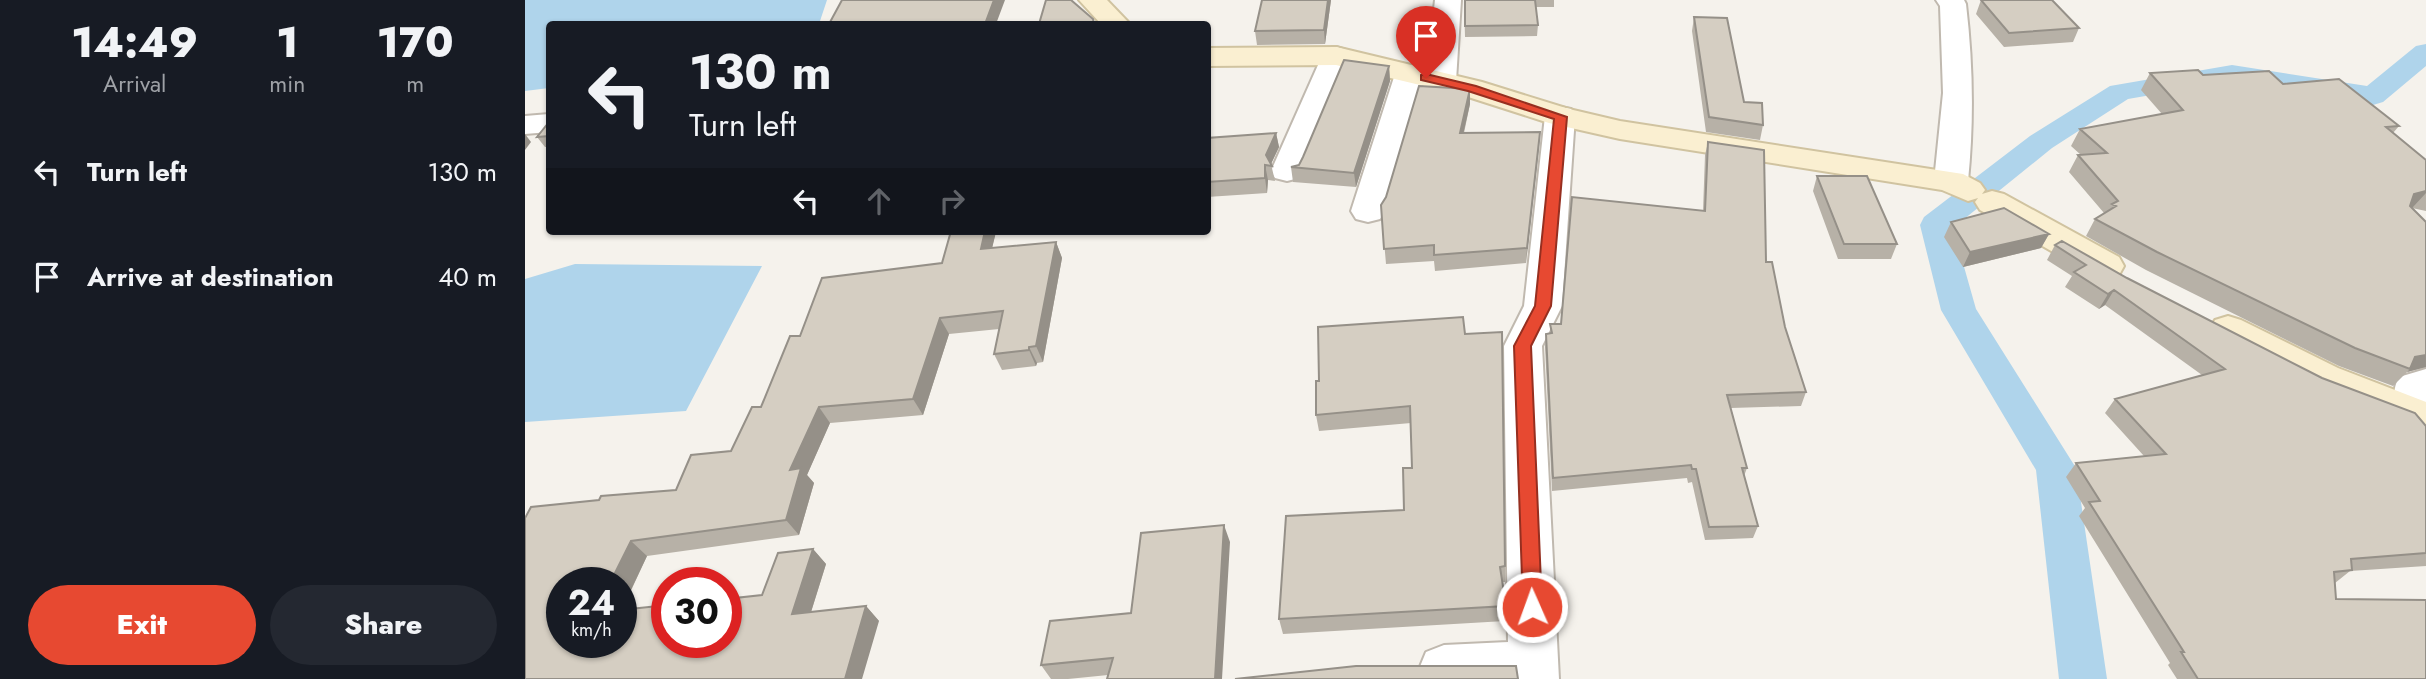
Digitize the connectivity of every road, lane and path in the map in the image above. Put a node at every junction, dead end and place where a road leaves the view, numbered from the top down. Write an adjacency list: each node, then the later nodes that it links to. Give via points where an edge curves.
1 (1091, 0): 4 (street)
2 (1448, 0): 8 (street)
3 (1949, 0): 13 (street, via 1959,67 1959,133)
4 (1113, 21)
5 (1336, 56): 6 (street); 7 (street); 12 (street)
6 (1211, 57)
7 (1410, 74): 8 (street); 14 (street)
8 (1441, 81): 9 (street)
9 (1560, 117): 13 (street); 19 (street, via 1543,306 1523,346)
10 (546, 123): 11 (street)
11 (525, 125)
12 (1287, 171)
13 (1971, 191): 15 (street)
14 (1368, 211)
15 (2132, 281)
16 (2192, 311): 17 (street, via 2324,379)
17 (2423, 406)
18 (1397, 671): 19 (street)
19 (1533, 671)

